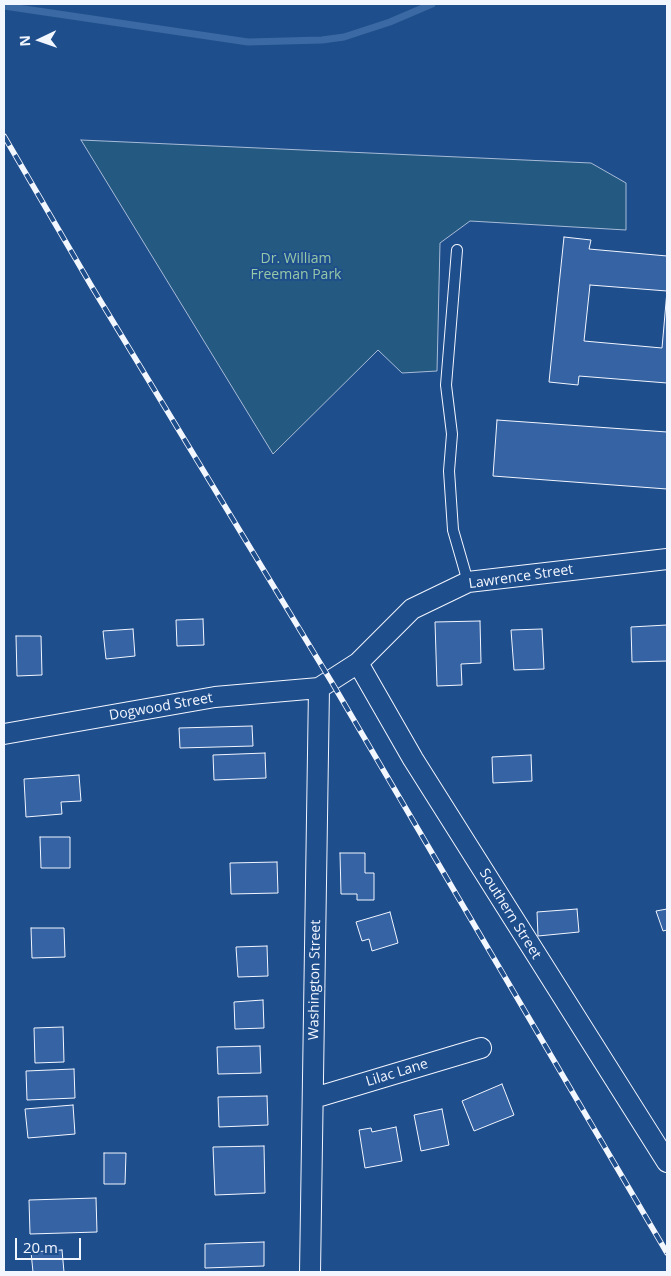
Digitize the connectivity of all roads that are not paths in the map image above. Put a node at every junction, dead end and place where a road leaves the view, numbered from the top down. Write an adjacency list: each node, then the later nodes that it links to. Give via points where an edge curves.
1 (457, 250): 3 (lane, via 446,385 452,434 449,471 453,530)
2 (667, 558): 3 (street, Lawrence Street)
3 (468, 582): 4 (street, Lawrence Street, via 412,609)
4 (358, 663): 5 (street, Lawrence Street); 9 (street, Southern Street, via 412,759)
5 (318, 688): 6 (street, Dogwood Street, via 215,698); 8 (street, Washington Street)
6 (4, 734)
7 (481, 1048): 8 (street, Lilac Lane)
8 (314, 1098): 10 (street, Washington Street)
9 (667, 1162)
10 (310, 1272)

